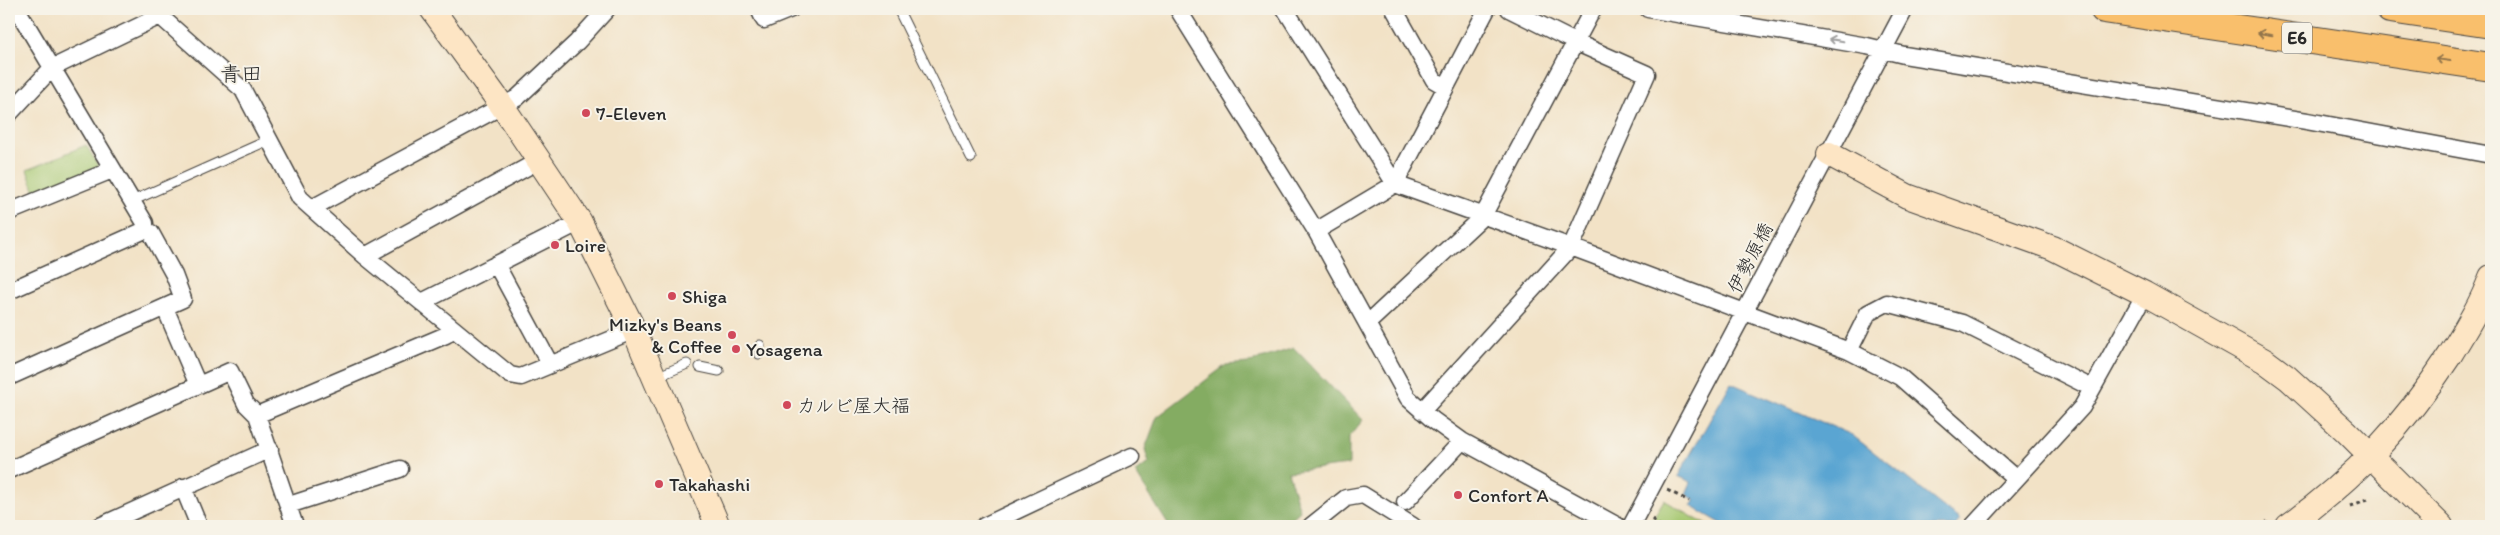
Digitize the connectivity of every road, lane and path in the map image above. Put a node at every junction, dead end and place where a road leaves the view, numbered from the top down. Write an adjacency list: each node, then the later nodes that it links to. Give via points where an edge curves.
1 (17, 9): 21 (street)
2 (432, 9): 23 (street)
3 (606, 9): 23 (street, via 532,85)
4 (758, 9): 5 (street, via 764,20)
5 (791, 9)
6 (898, 9): 28 (lane)
7 (1182, 9): 38 (street, via 1179,11)
8 (1285, 9): 31 (street)
9 (1394, 9): 22 (street, via 1434,80)
10 (1487, 9): 22 (street)
11 (1508, 9): 18 (street)
12 (1593, 9): 18 (street)
13 (1648, 9): 19 (street, one-way to 13)
14 (1905, 9): 19 (street, 伊勢原橋)
15 (2104, 9): 20 (highway, E6, one-way to 15)
16 (2390, 9): 17 (highway)
17 (2491, 24)
18 (1575, 42): 35 (street); 39 (street, via 1647,74)
19 (1884, 50): 26 (street, 伊勢原橋); 27 (street)
20 (2491, 67)
21 (52, 68): 24 (street); 25 (street, via 160,16 243,90); 30 (street)
22 (1446, 87): 31 (street)
23 (503, 107): 29 (street); 33 (street)
24 (9, 114)
25 (269, 140): 32 (lane); 33 (street, via 300,198)
26 (1829, 154): 44 (street, via 1907,196 2053,248); 47 (street, 伊勢原橋)
27 (2491, 155)
28 (971, 158)
29 (540, 160): 36 (street); 40 (street)
30 (112, 170): 32 (street); 34 (street)
31 (1395, 184): 35 (street); 38 (street)
32 (132, 201): 37 (street, via 145,224)
33 (312, 208): 40 (street)
34 (9, 212)
35 (1483, 216): 39 (street); 48 (street)
36 (580, 222): 41 (street); 50 (street)
37 (144, 230): 43 (street); 46 (street, via 151,233 183,299)
38 (1316, 231): 48 (street)
39 (1571, 247): 47 (street); 62 (street)
40 (365, 256): 45 (street)
41 (496, 264): 45 (street); 54 (street)
42 (2491, 277): 67 (street, via 2468,326 2434,378)
43 (9, 291)
44 (2144, 294): 61 (street); 67 (street, via 2265,360)
45 (422, 302): 49 (street)
46 (164, 308): 58 (street); 60 (street)
47 (1744, 312): 52 (street); 84 (street, 伊勢原橋)
48 (1368, 323): 62 (street, via 1408,398)
49 (450, 328): 54 (street, via 510,375 521,376); 63 (street, via 446,335)
50 (634, 330): 54 (street); 59 (street)
51 (760, 345): 53 (lane)
52 (1849, 351): 61 (street, via 1868,313 1887,303 1962,323); 70 (street, via 1900,376)
53 (759, 354)
54 (550, 364)
55 (687, 364): 59 (lane)
56 (700, 367): 57 (lane)
57 (718, 371)
58 (9, 376)
59 (654, 378): 79 (street)
60 (198, 385): 63 (street, via 230,371 246,404); 69 (street)
61 (2092, 388): 70 (street, via 2082,407)
62 (1422, 411): 64 (street)
63 (257, 415): 65 (street)
64 (1462, 441): 73 (street); 83 (street)
65 (270, 450): 71 (street); 75 (street)
66 (1132, 456): 80 (street)
67 (2372, 456): 86 (street, via 2348,480); 87 (street)
68 (400, 469): 75 (street)
69 (9, 470)
70 (2016, 479): 85 (street)
71 (183, 487): 76 (street); 77 (street)
72 (1668, 491): 74 (path)
73 (1405, 502)
74 (1689, 502)
75 (289, 505): 78 (street)
76 (102, 526)
77 (199, 526)
78 (295, 526)
79 (718, 526)
80 (984, 526)
81 (1311, 526): 82 (street, via 1346,498 1363,495)
82 (1413, 526)
83 (1618, 526)
84 (1631, 526)
85 (1973, 526)
86 (2288, 526)
87 (2441, 526)

